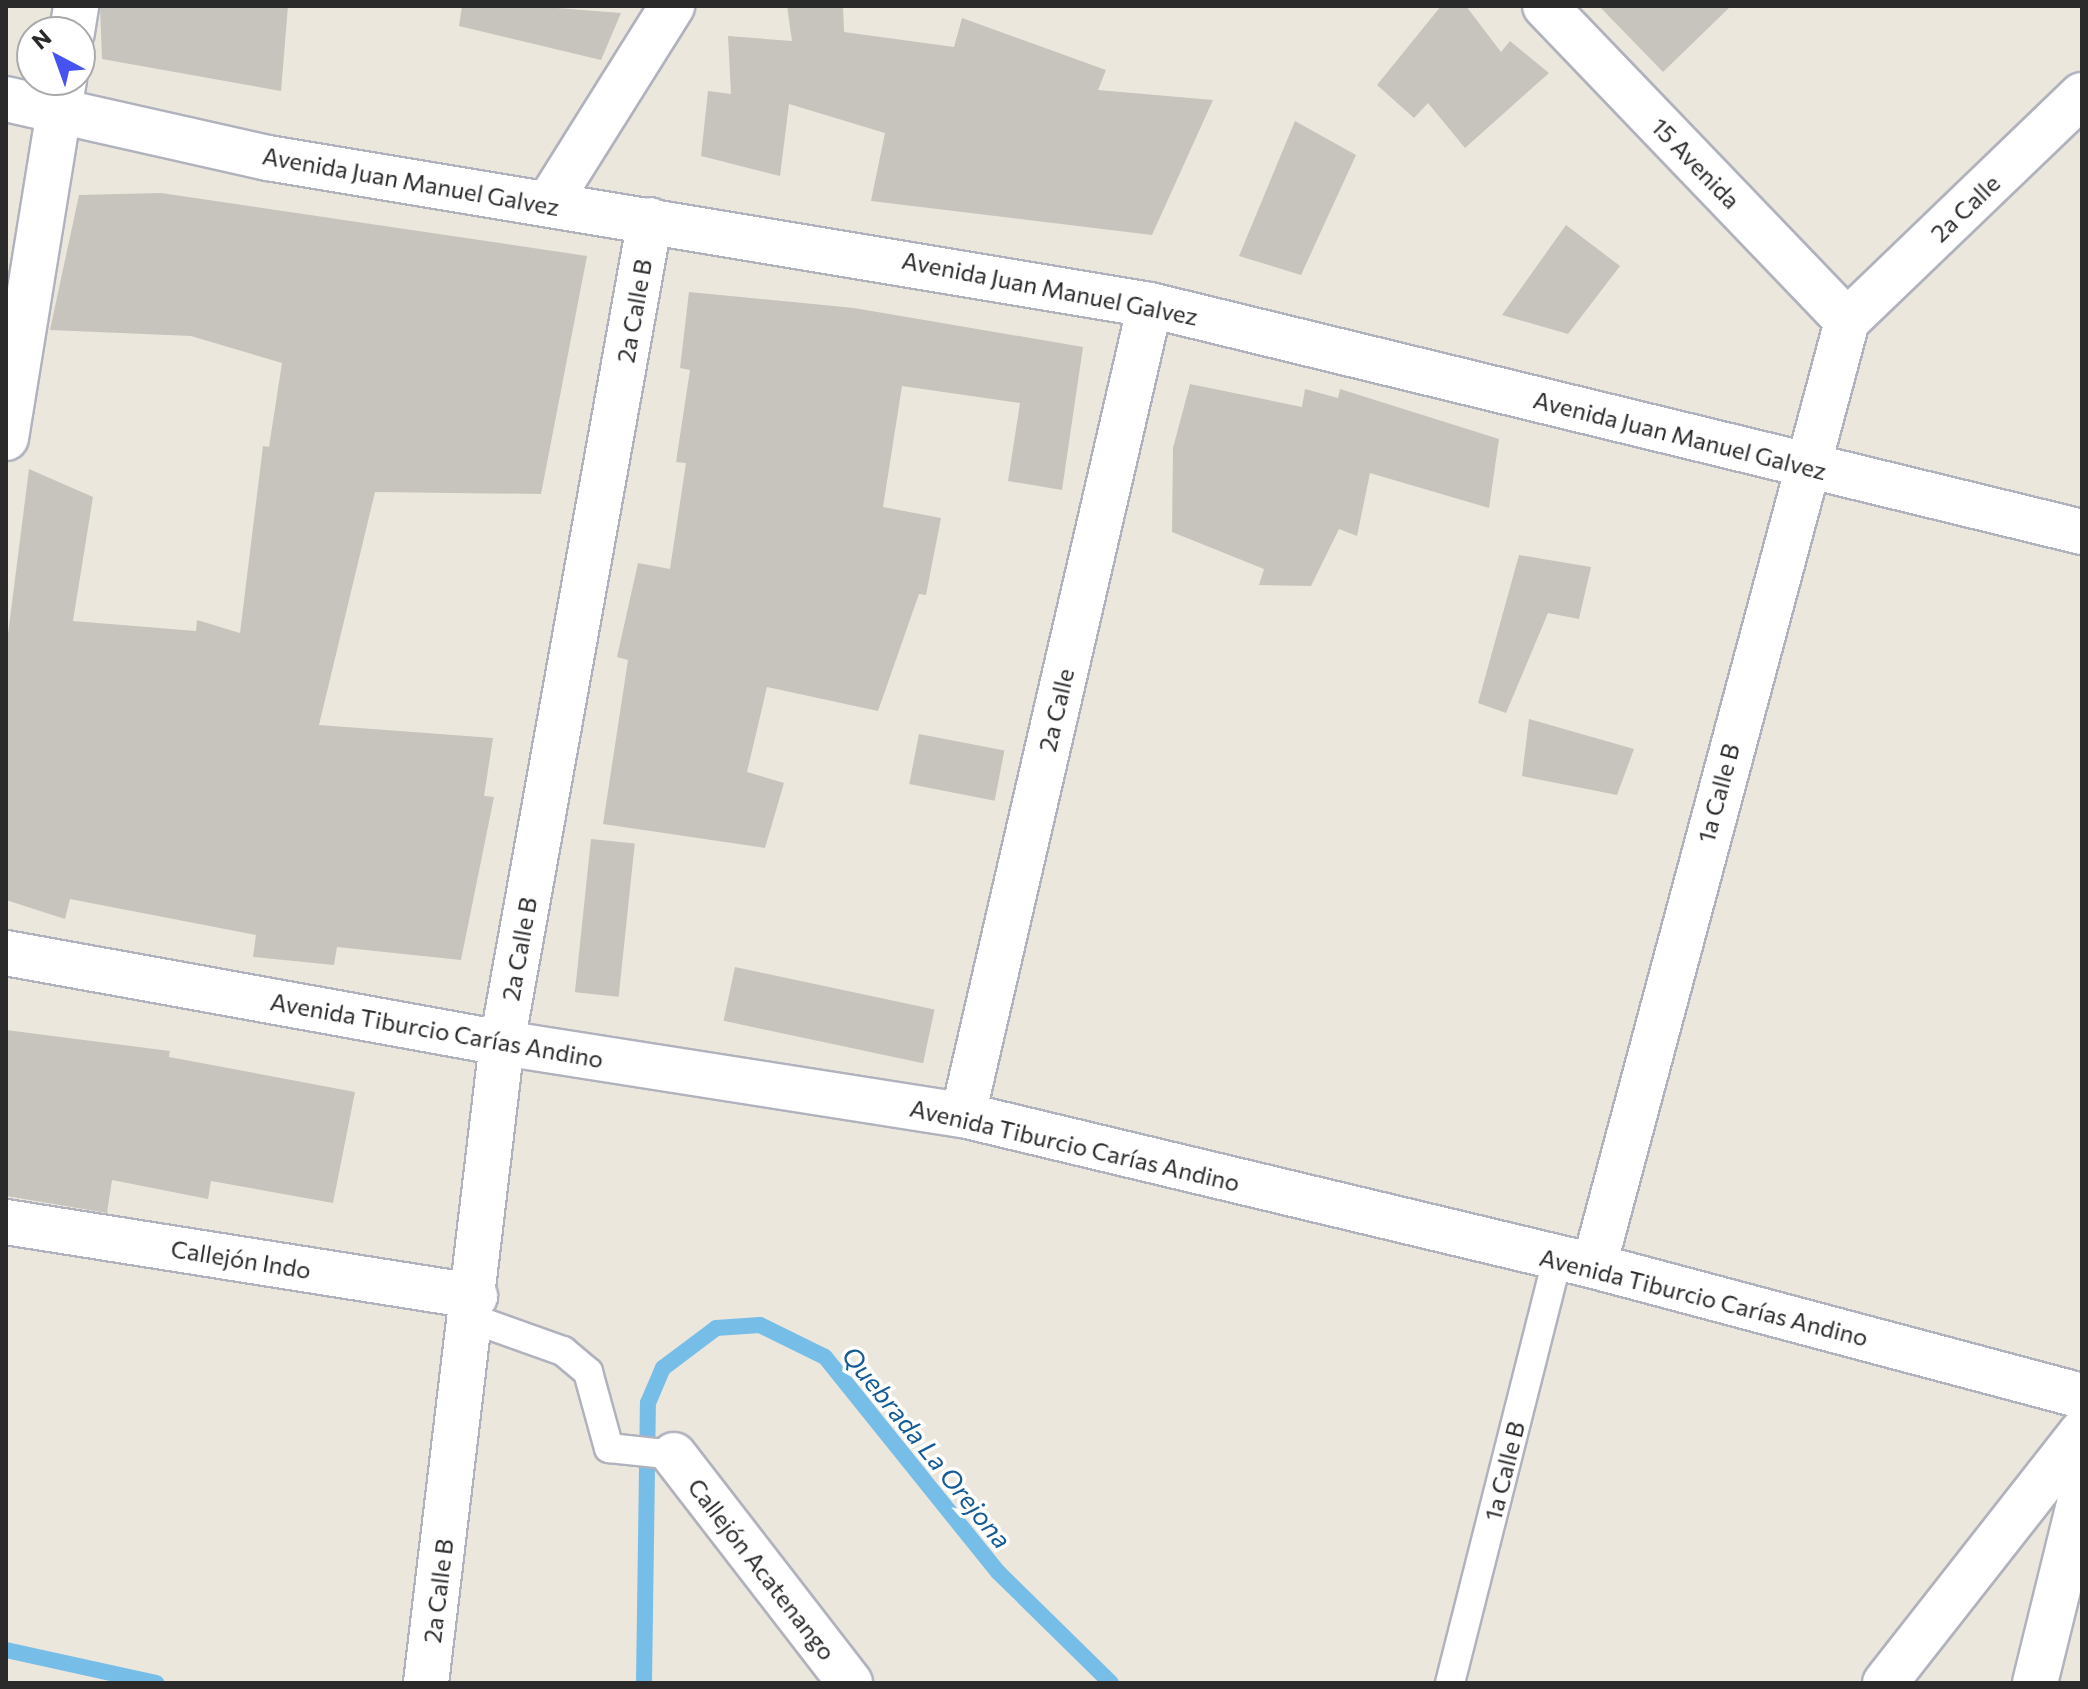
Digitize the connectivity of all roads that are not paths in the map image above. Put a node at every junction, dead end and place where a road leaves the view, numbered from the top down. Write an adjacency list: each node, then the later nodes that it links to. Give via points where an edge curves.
1 (672, 6): 8 (street)
2 (1545, 6): 11 (street, 15 Avenida)
3 (2082, 95): 11 (street, 2a Calle)
4 (40, 96): 7 (street, Avenida Juan Manuel Galvez)
5 (62, 96): 12 (street)
6 (68, 96): 8 (street, Avenida Juan Manuel Galvez, via 268,158)
7 (6, 99)
8 (548, 204): 9 (street, Avenida Juan Manuel Galvez)
9 (650, 220): 10 (street, Avenida Juan Manuel Galvez); 16 (street, 2a Calle B)
10 (1150, 305): 13 (street, Avenida Juan Manuel Galvez); 17 (street, 2a Calle)
11 (1847, 321): 13 (street, 1a Calle B)
12 (6, 438)
13 (1803, 466): 14 (street, Avenida Juan Manuel Galvez); 19 (street, 1a Calle B)
14 (2082, 532)
15 (6, 953): 16 (street, Avenida Tiburcio Carías Andino)
16 (502, 1043): 17 (street, Avenida Tiburcio Carías Andino); 20 (street, 2a Calle B)
17 (963, 1115): 19 (street, Avenida Tiburcio Carías Andino)
18 (6, 1222): 20 (street, Callejón Indo)
19 (1575, 1263): 21 (street, Avenida Tiburcio Carías Andino); 27 (lane, 1a Calle B)
20 (474, 1307): 23 (lane, via 563,1351 588,1372 609,1448); 25 (street, 2a Calle B)
21 (2082, 1396)
22 (2082, 1432): 28 (street)
23 (674, 1455): 26 (street, Callejón Acatenango)
24 (2082, 1492): 29 (street)
25 (426, 1683)
26 (850, 1683)
27 (1450, 1683)
28 (1885, 1683)
29 (2035, 1683)

